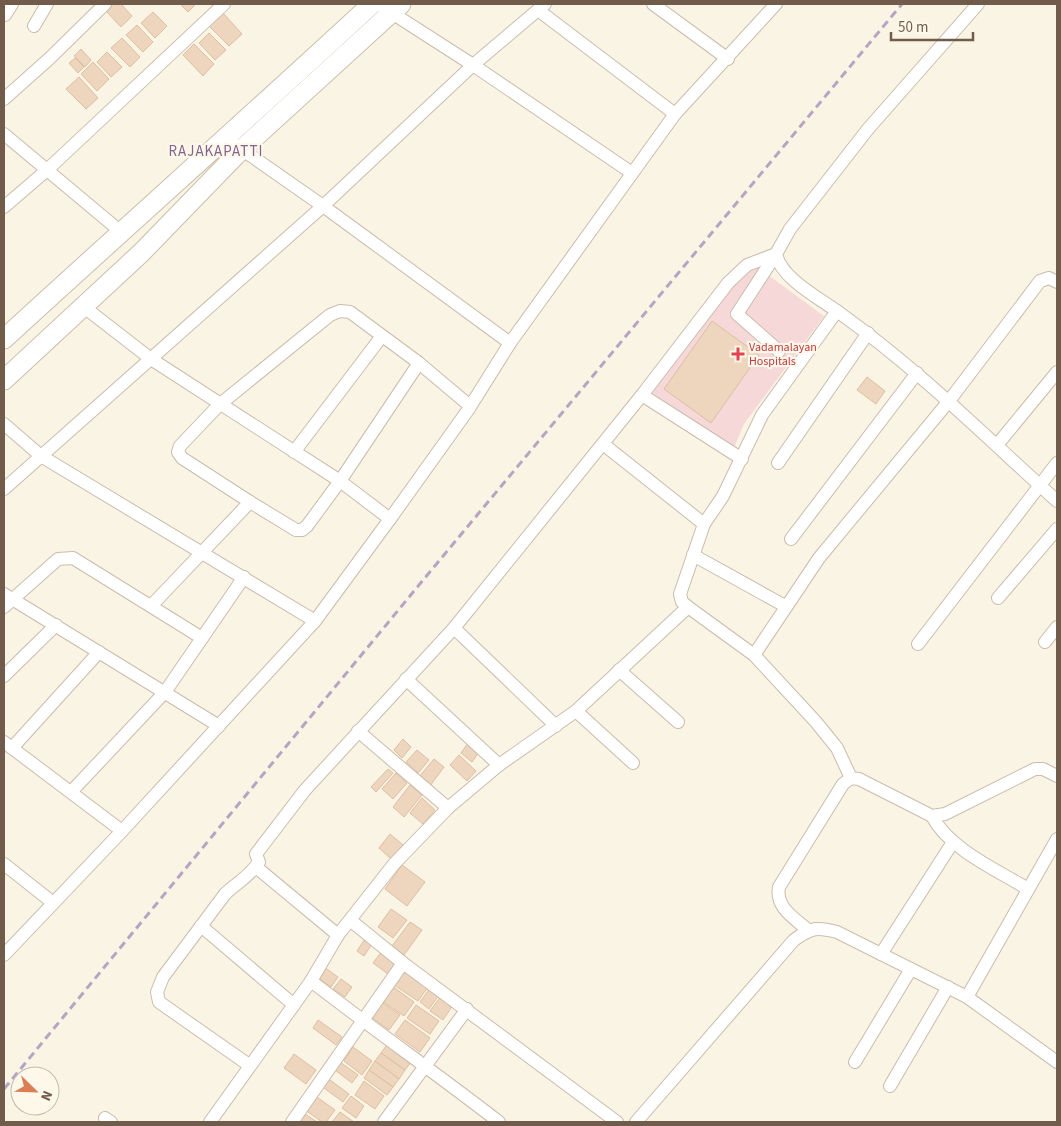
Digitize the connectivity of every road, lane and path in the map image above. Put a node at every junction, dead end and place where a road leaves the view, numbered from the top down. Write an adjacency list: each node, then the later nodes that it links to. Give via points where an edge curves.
1 (47, 4): 10 (street)
2 (105, 4): 13 (street)
3 (224, 4): 17 (street)
4 (372, 4): 16 (main road)
5 (653, 4): 11 (street)
6 (776, 4): 11 (street)
7 (978, 4): 22 (street, via 868,129 790,229)
8 (390, 7): 12 (street); 16 (main road)
9 (541, 7): 12 (street); 14 (street)
10 (34, 26)
11 (728, 59): 14 (street)
12 (473, 65): 18 (street); 20 (street)
13 (4, 99)
14 (675, 114): 18 (street)
15 (4, 134): 17 (street)
16 (234, 144): 20 (street); 21 (main road); 24 (main road, via 141,253)
17 (47, 170): 19 (street); 21 (street)
18 (632, 173): 29 (street)
19 (4, 206)
20 (323, 206): 29 (street); 31 (street)
21 (120, 231): 28 (main road)
22 (776, 254): 25 (street, via 783,273); 30 (street, via 737,314); 36 (street, via 747,265 728,283)
23 (1057, 282): 37 (street, via 1049,278 1040,281)
24 (84, 307): 31 (street); 35 (main road)
25 (837, 311): 26 (street); 45 (street, via 762,415)
26 (868, 333): 34 (street); 46 (street)
27 (382, 336): 32 (street); 38 (street, via 350,312 330,315); 43 (street)
28 (4, 339)
29 (510, 343): 39 (street)
30 (779, 351)
31 (151, 359): 38 (street); 44 (street)
32 (419, 362): 39 (street); 48 (street)
33 (1057, 372): 42 (street)
34 (917, 373): 37 (street); 56 (street)
35 (4, 380)
36 (642, 395): 41 (street); 45 (street)
37 (949, 401): 42 (street); 63 (street, via 819,558)
38 (219, 405): 43 (street); 52 (street, via 178,452 182,458)
39 (470, 406): 53 (street)
40 (4, 424): 44 (street)
41 (602, 444): 54 (street); 68 (street)
42 (997, 445): 49 (street)
43 (294, 452): 48 (street)
44 (41, 456): 50 (street); 57 (street)
45 (742, 460): 54 (street, via 724,496)
46 (778, 463)
47 (1057, 463): 49 (street)
48 (340, 481): 52 (street, via 302,530 296,530); 53 (street)
49 (1040, 485): 51 (street); 71 (street)
50 (4, 489)
51 (1057, 501)
52 (250, 502): 57 (street)
53 (390, 519): 65 (street)
54 (704, 524): 58 (street)
55 (1057, 529): 60 (street)
56 (791, 539)
57 (203, 552): 59 (street); 62 (street)
58 (693, 555): 63 (street); 64 (street, via 680,594)
59 (244, 577): 65 (street); 69 (street)
60 (998, 598)
61 (7, 601): 62 (street, via 65,557 73,558); 66 (street)
62 (151, 606): 69 (street)
63 (785, 606): 73 (street)
64 (688, 607): 73 (street); 74 (street)
65 (314, 621): 80 (street)
66 (56, 625): 72 (street); 75 (street)
67 (1057, 627): 70 (street)
68 (454, 628): 76 (street); 81 (street)
69 (202, 638): 77 (street)
70 (1045, 642)
71 (918, 644)
72 (99, 652): 77 (street); 83 (street)
73 (754, 656): 87 (street, via 837,748)
74 (619, 670): 78 (street); 79 (street)
75 (4, 676)
76 (406, 679): 82 (street); 85 (street)
77 (165, 692): 80 (street); 88 (street)
78 (576, 711): 81 (street); 84 (street)
79 (678, 722)
80 (219, 726): 91 (street)
81 (556, 726): 85 (street)
82 (358, 731): 89 (street); 95 (street, via 305,790 256,854 259,862)
83 (8, 745): 88 (street)
84 (633, 763)
85 (499, 765): 89 (street)
86 (1057, 776): 90 (street, via 1035,769 945,814)
87 (851, 778): 90 (street); 100 (street, via 844,784 779,887 777,897 780,905)
88 (71, 792): 91 (street)
89 (448, 808): 98 (street, via 394,864)
90 (932, 816): 93 (street)
91 (122, 831): 97 (street)
92 (1057, 838): 96 (street)
93 (953, 842): 96 (street); 102 (street)
94 (4, 864): 97 (street)
95 (256, 867): 99 (street, via 248,878 225,894); 101 (street)
96 (1028, 889): 108 (street)
97 (52, 902): 103 (street)
98 (350, 920): 101 (street); 104 (street)
99 (201, 926): 109 (street); 115 (street, via 162,976 157,992 159,1002)
100 (808, 930): 102 (street, via 821,928 837,932); 122 (street, via 794,940)
101 (338, 936): 106 (street)
102 (881, 954): 105 (street)
103 (4, 955)
104 (403, 963): 110 (street); 111 (street)
105 (911, 969): 107 (street); 112 (street)
106 (311, 981): 109 (street); 111 (street)
107 (948, 988): 108 (street); 116 (street)
108 (967, 997): 113 (street)
109 (294, 1005): 115 (street)
110 (467, 1009): 114 (street); 121 (street)
111 (361, 1020): 114 (street); 118 (street)
112 (855, 1062)
113 (1057, 1062)
114 (426, 1065): 119 (street); 120 (street)
115 (249, 1066): 117 (street)
116 (890, 1086)
117 (210, 1122)
118 (292, 1122)
119 (385, 1122)
120 (499, 1122)
121 (617, 1122)
122 (636, 1122)

